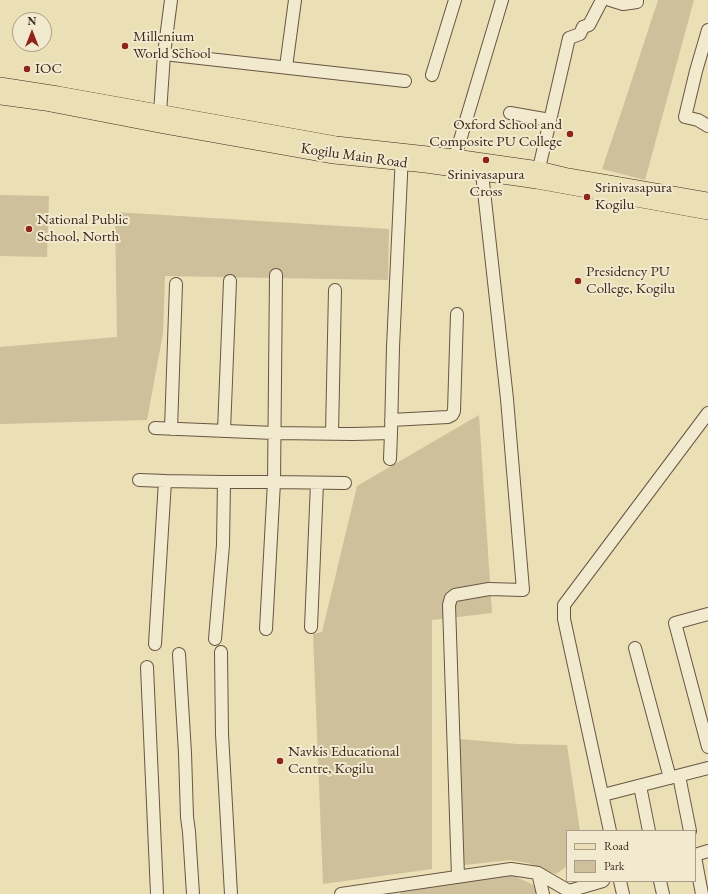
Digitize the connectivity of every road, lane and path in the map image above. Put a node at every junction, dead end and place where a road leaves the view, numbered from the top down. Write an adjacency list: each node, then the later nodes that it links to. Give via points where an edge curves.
1 (171, 0): 9 (street)
2 (294, 0): 10 (street)
3 (455, 0): 11 (street)
4 (502, 0): 20 (street)
5 (602, 0): 17 (street, via 589,25 583,27 580,34 569,38)
6 (610, 0): 7 (street, via 623,4)
7 (638, 0)
8 (708, 30): 18 (street, via 685,117)
9 (164, 54): 10 (street); 15 (street)
10 (286, 67): 12 (street)
11 (432, 75)
12 (405, 80)
13 (0, 85): 15 (main road, Kogilu Main Road)
14 (0, 97): 19 (main road, Kogilu Main Road, via 46,103 334,156)
15 (160, 113): 19 (main road, Kogilu Main Road)
16 (510, 113): 17 (street)
17 (550, 120): 22 (street)
18 (708, 126)
19 (402, 157): 20 (main road, Kogilu Main Road); 21 (main road, Kogilu Main Road); 31 (street)
20 (455, 157): 22 (main road, Kogilu Main Road)
21 (482, 173): 22 (main road, Kogilu Main Road); 66 (street, via 507,399 523,590 489,589 455,595 449,605)
22 (538, 175): 23 (main road, Kogilu Main Road, via 568,176); 24 (main road, Kogilu Main Road)
23 (708, 200)
24 (708, 212)
25 (276, 275): 35 (street)
26 (230, 281): 34 (street)
27 (176, 284): 33 (street)
28 (336, 290): 36 (street)
29 (457, 314): 31 (street, via 452,415)
30 (708, 413): 58 (street, via 564,606 564,619)
31 (391, 420): 37 (street)
32 (155, 428): 33 (street)
33 (171, 429): 34 (street)
34 (224, 431): 35 (street)
35 (274, 432): 36 (street); 42 (street)
36 (332, 433): 37 (street)
37 (391, 433): 38 (street)
38 (390, 460)
39 (139, 480): 40 (street)
40 (166, 481): 41 (street); 49 (street)
41 (224, 482): 42 (street); 48 (street, via 223,545)
42 (274, 482): 43 (street); 47 (street)
43 (317, 483): 44 (street); 46 (street)
44 (345, 483)
45 (708, 614): 54 (street, via 675,623)
46 (311, 627)
47 (266, 630)
48 (215, 639)
49 (155, 644)
50 (635, 648): 56 (street)
51 (221, 652): 76 (street, via 222,734)
52 (179, 654): 75 (street)
53 (147, 667): 74 (street)
54 (708, 747)
55 (708, 768): 56 (street)
56 (674, 777): 57 (street); 61 (street)
57 (640, 786): 58 (street); 60 (street)
58 (603, 795): 59 (street)
59 (610, 830)
60 (649, 830)
61 (690, 830)
62 (708, 851): 63 (street)
63 (696, 856)
64 (696, 861): 82 (street)
65 (538, 873): 66 (street, via 511,869); 72 (street); 79 (street)
66 (458, 877): 67 (street)
67 (425, 882): 71 (street); 78 (street)
68 (600, 882): 72 (street)
69 (620, 882): 80 (street)
70 (660, 882): 81 (street)
71 (395, 890): 73 (street)
72 (571, 892)
73 (354, 893): 77 (street)
74 (158, 894)
75 (192, 894)
76 (231, 894)
77 (341, 894)
78 (427, 894)
79 (543, 894)
80 (623, 894)
81 (663, 894)
82 (702, 894)

